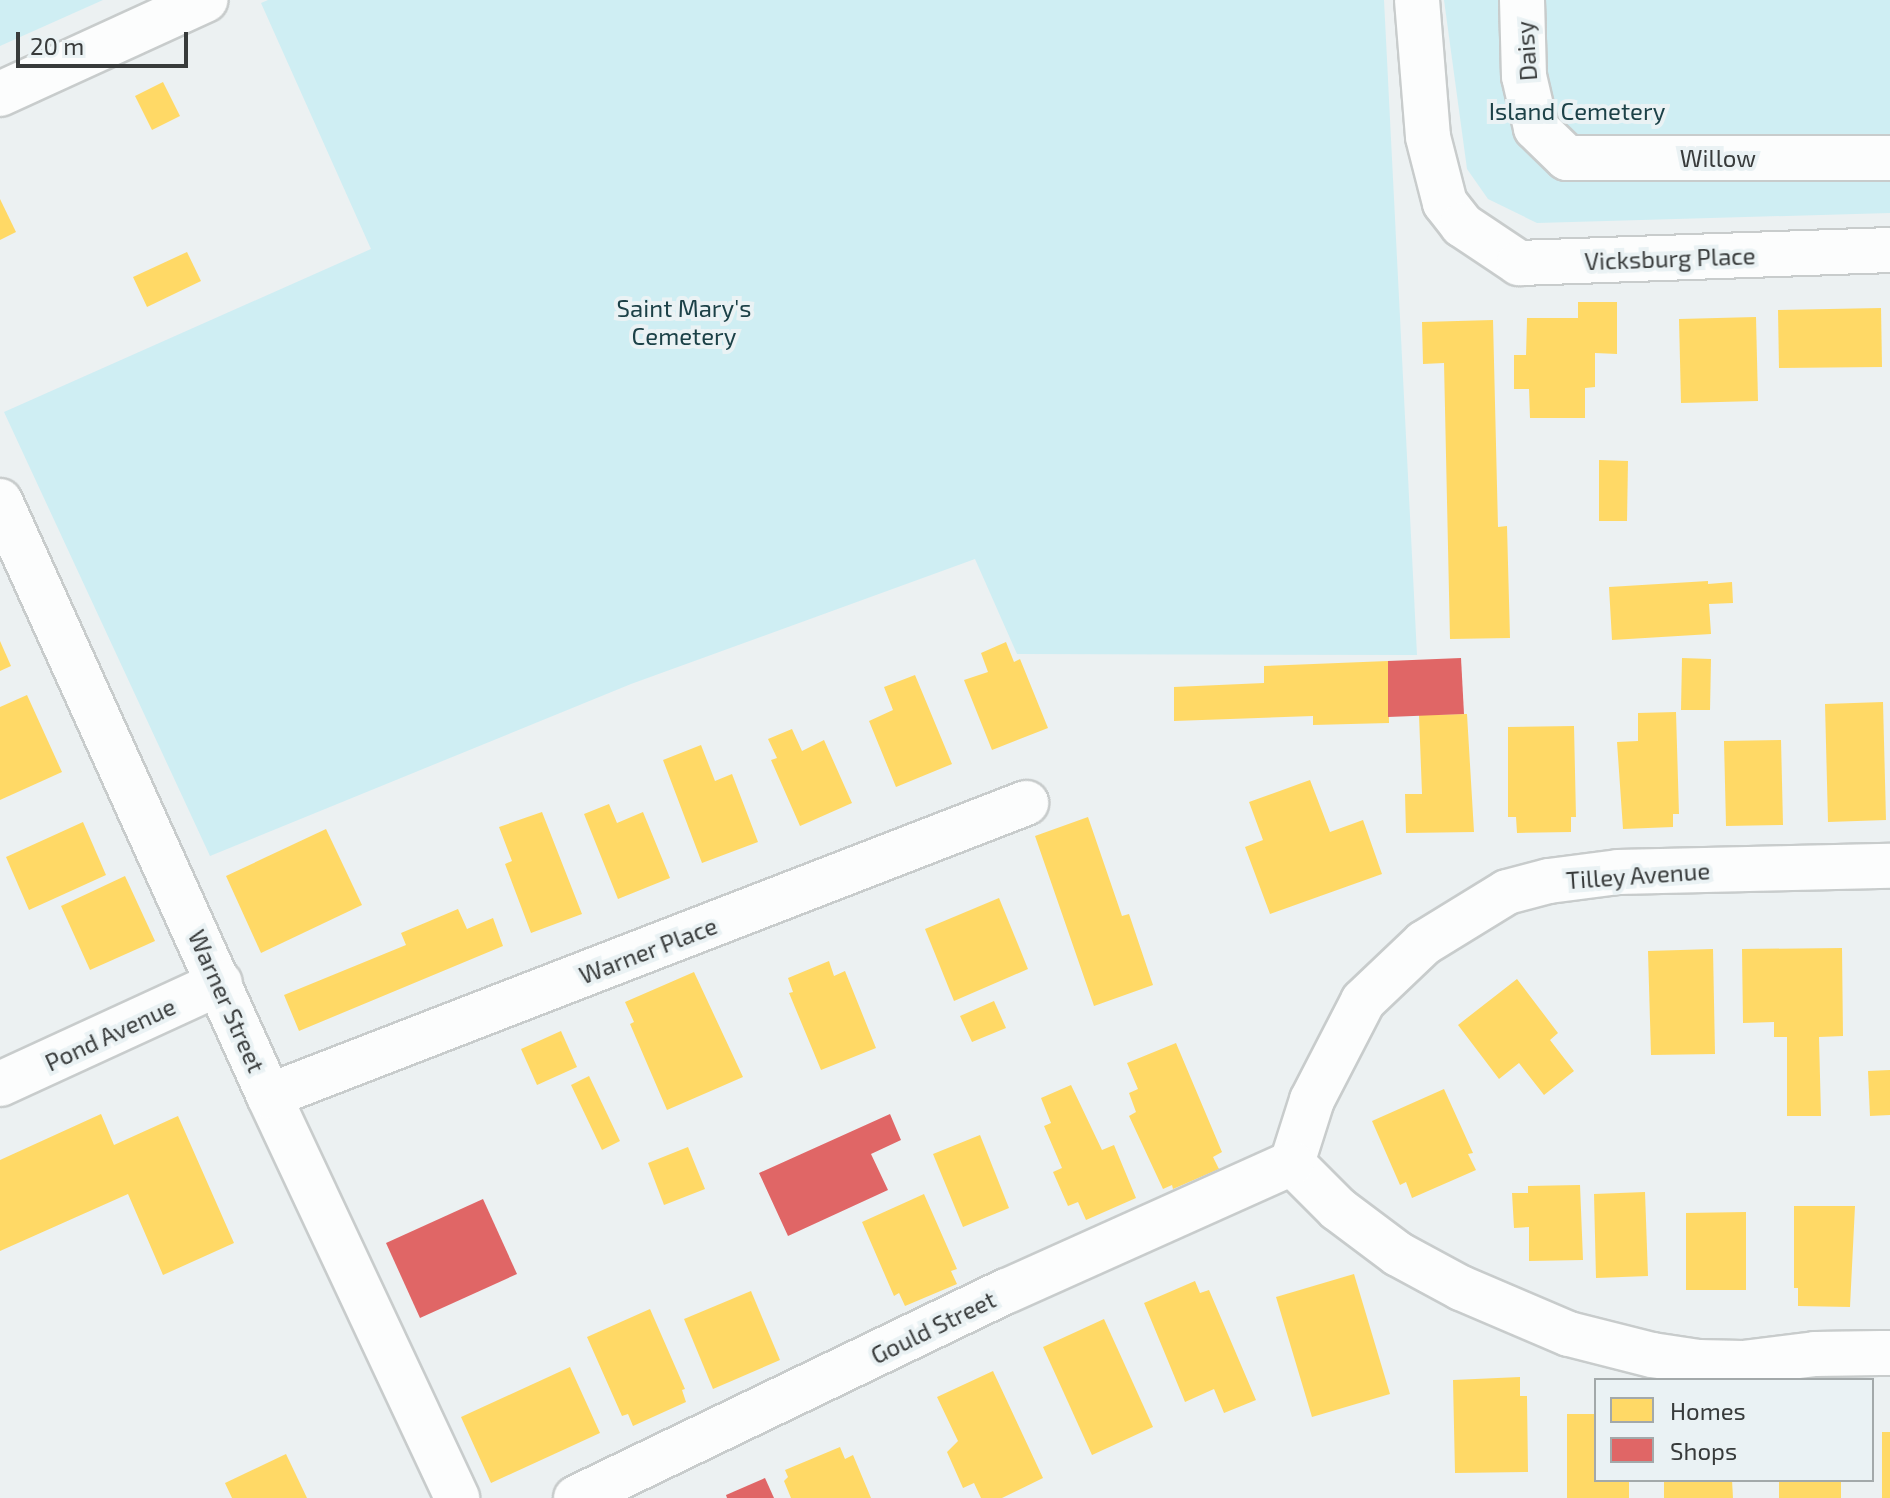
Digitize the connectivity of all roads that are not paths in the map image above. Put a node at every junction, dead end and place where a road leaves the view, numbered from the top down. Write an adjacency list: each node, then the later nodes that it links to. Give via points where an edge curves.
1 (205, 0): 4 (street)
2 (1417, 0): 7 (street, Vicksburg Place, via 1428,137 1445,203 1462,225 1519,263)
3 (1522, 0): 5 (street, Daisy, via 1524,76 1536,128)
4 (0, 94)
5 (1552, 142): 6 (street, Willow, via 1567,158)
6 (1890, 158)
7 (1890, 250)
8 (0, 501): 11 (street, Warner Street)
9 (1026, 803): 13 (street, Warner Place)
10 (1890, 866): 14 (street, Tilley Avenue, via 1618,872 1507,892 1424,943 1363,1001 1312,1100)
11 (220, 983): 12 (street, Pond Avenue); 13 (street, Warner Street)
12 (0, 1084)
13 (269, 1096): 16 (street, Warner Street)
14 (1292, 1163): 15 (street, via 1338,1209 1398,1254 1461,1288 1569,1334 1698,1362); 17 (street, Gould Street, via 1007,1291)
15 (1890, 1353)
16 (457, 1498)
17 (576, 1498)

